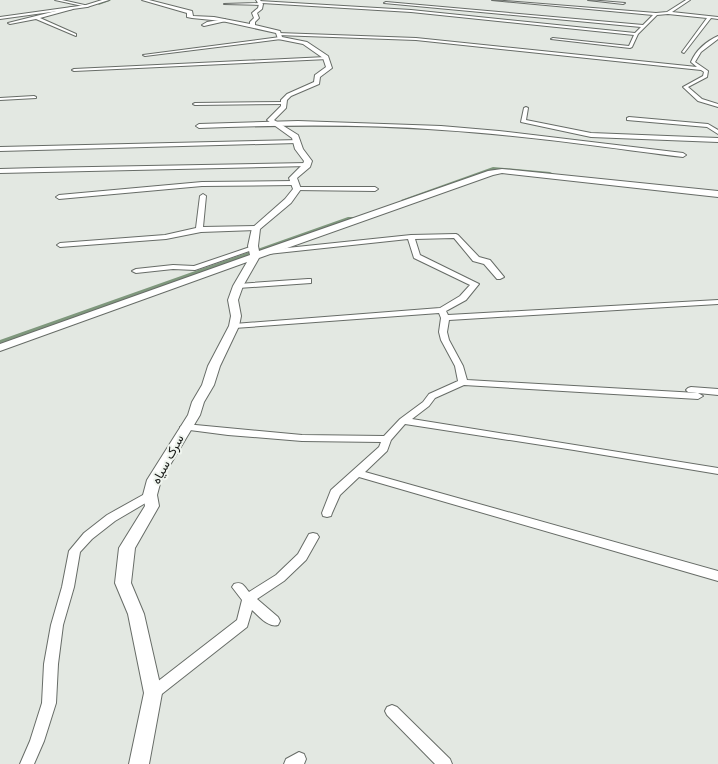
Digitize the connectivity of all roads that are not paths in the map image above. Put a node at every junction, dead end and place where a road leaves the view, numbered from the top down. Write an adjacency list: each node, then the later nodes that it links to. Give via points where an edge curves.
1 (57, 0): 13 (street)
2 (80, 0): 9 (street)
3 (106, 0): 9 (street)
4 (144, 0): 23 (street, via 190,12 189,16 192,18)
5 (494, 0): 17 (street)
6 (590, 0): 11 (street)
7 (688, 0): 16 (street)
8 (259, 2): 12 (street); 18 (street); 27 (street, via 260,10 254,13 257,18 252,22)
9 (98, 3): 13 (street)
10 (384, 3): 28 (street)
11 (623, 3)
12 (226, 4)
13 (87, 6): 14 (street)
14 (72, 8): 20 (street); 21 (street)
15 (451, 11): 18 (street)
16 (668, 13): 17 (street); 19 (street)
17 (656, 14): 28 (street)
18 (446, 15): 25 (street, via 440,18); 32 (street)
19 (710, 17): 22 (street); 35 (street)
20 (0, 18)
21 (36, 18): 24 (street); 30 (street)
22 (718, 18)
23 (225, 20): 26 (street); 27 (street)
24 (10, 23)
25 (491, 24)
26 (204, 25)
27 (253, 25): 31 (street, via 274,30)
28 (643, 26): 32 (street)
29 (526, 28): 32 (street)
30 (75, 35)
31 (279, 36): 36 (street); 37 (street, via 308,44); 38 (street, via 416,40)
32 (635, 36): 34 (street, via 630,47)
33 (718, 37): 38 (street, via 706,45 694,59 693,62)
34 (553, 39)
35 (684, 52)
36 (145, 55)
37 (326, 58): 39 (street); 42 (street, via 329,68 317,76 317,83 289,96)
38 (700, 68): 44 (street, via 706,72 705,77 685,87 700,100)
39 (74, 70)
40 (34, 97): 41 (street)
41 (0, 99)
42 (284, 103): 43 (street); 47 (street, via 284,107 270,120)
43 (195, 104)
44 (718, 107)
45 (526, 108): 50 (street, via 523,122 576,133 611,137)
46 (629, 119): 49 (street, via 708,126)
47 (274, 124): 48 (street); 51 (street, via 290,133); 53 (street, via 362,125 499,132)
48 (199, 126)
49 (718, 132)
50 (718, 140)
51 (297, 141): 52 (street); 54 (street, via 299,149 308,161)
52 (0, 149)
53 (683, 155)
54 (307, 165): 55 (street); 56 (street, via 296,174)
55 (0, 171)
56 (295, 186): 57 (street); 60 (street, via 202,184); 61 (street, via 288,201)
57 (375, 189)
58 (718, 194): 65 (street, via 502,172 491,173)
59 (203, 196): 62 (street)
60 (60, 197)
61 (256, 228): 62 (street); 65 (street)
62 (199, 230): 64 (street, via 178,232 166,237)
63 (411, 237): 65 (street); 67 (street, via 456,236 476,259 487,262); 71 (street, via 417,256 475,284 463,298)
64 (60, 245)
65 (256, 252): 66 (street, via 195,268 173,267); 69 (street, سرک سیاه); 73 (street)
66 (136, 271)
67 (500, 277)
68 (308, 281): 69 (street)
69 (238, 286): 72 (street, سرک سیاه, via 233,300 236,316)
70 (718, 302): 71 (street)
71 (443, 314): 72 (street); 74 (street, via 444,336 459,366)
72 (234, 326): 79 (street, سرک سیاه, via 194,415)
73 (0, 348)
74 (463, 382): 77 (street); 78 (street, via 432,396 426,404)
75 (654, 388): 76 (street)
76 (718, 392)
77 (698, 396)
78 (403, 421): 80 (street); 81 (street)
79 (185, 427): 80 (street, via 302,438); 83 (street, سرک سیاه, via 154,480)
80 (387, 438): 82 (street, via 383,449)
81 (718, 471)
82 (357, 473): 84 (street, via 335,492); 86 (street)
83 (150, 494): 90 (street, سرک سیاه, via 152,506 127,548 123,583 136,614); 92 (street, via 111,518 88,536 75,551 57,625 49,703)
84 (327, 513)
85 (313, 537): 88 (street, via 302,557 280,578)
86 (718, 576)
87 (238, 587): 88 (street)
88 (248, 599): 89 (street); 90 (street, via 243,623)
89 (274, 621)
90 (153, 693): 93 (street, سرک سیاه)
91 (392, 711): 94 (street)
92 (27, 764)
93 (139, 764)
94 (445, 764)

